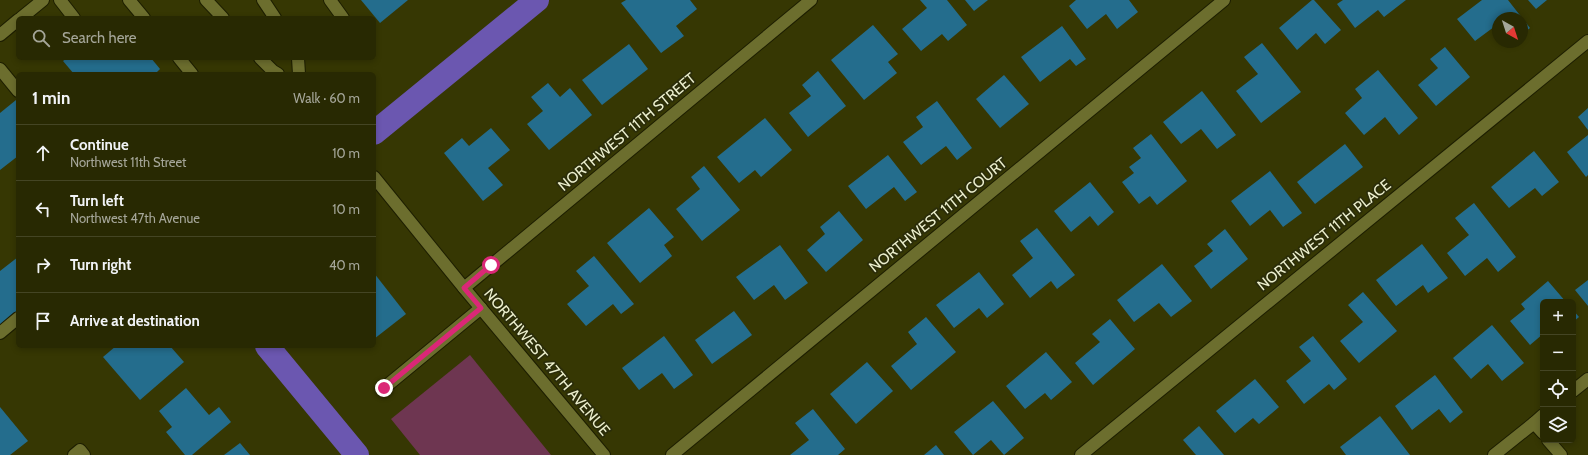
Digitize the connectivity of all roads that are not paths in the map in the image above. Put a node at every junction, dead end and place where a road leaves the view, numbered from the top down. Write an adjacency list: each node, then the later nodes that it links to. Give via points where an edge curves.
1 (43, 0): 9 (street)
2 (60, 0): 10 (street)
3 (129, 0): 11 (street)
4 (206, 0): 12 (street)
5 (330, 0): 14 (street)
6 (811, 0): 27 (street, NORTHWEST 11TH STREET)
7 (1224, 0): 37 (street, NORTHWEST 11TH COURT)
8 (265, 1): 13 (street)
9 (23, 16)
10 (72, 16)
11 (142, 16)
12 (221, 16)
13 (274, 16)
14 (342, 16)
15 (16, 22): 16 (street)
16 (0, 35)
17 (1588, 41): 38 (street, NORTHWEST 11TH PLACE)
18 (181, 60): 22 (street)
19 (262, 60): 23 (street)
20 (298, 60): 24 (street)
21 (0, 69): 25 (street)
22 (190, 72)
23 (275, 72)
24 (299, 72)
25 (16, 89)
26 (376, 179): 27 (street, NORTHWEST 47TH AVENUE)
27 (464, 288): 28 (street, NORTHWEST 47TH AVENUE)
28 (481, 308): 32 (street); 36 (street, NORTHWEST 47TH AVENUE)
29 (16, 320): 30 (street)
30 (0, 333)
31 (1588, 379): 33 (street)
32 (384, 388)
33 (1576, 389)
34 (1539, 419): 39 (street)
35 (1551, 443): 40 (street)
36 (604, 455)
37 (672, 455)
38 (1080, 455)
39 (1494, 455)
40 (1561, 455)

